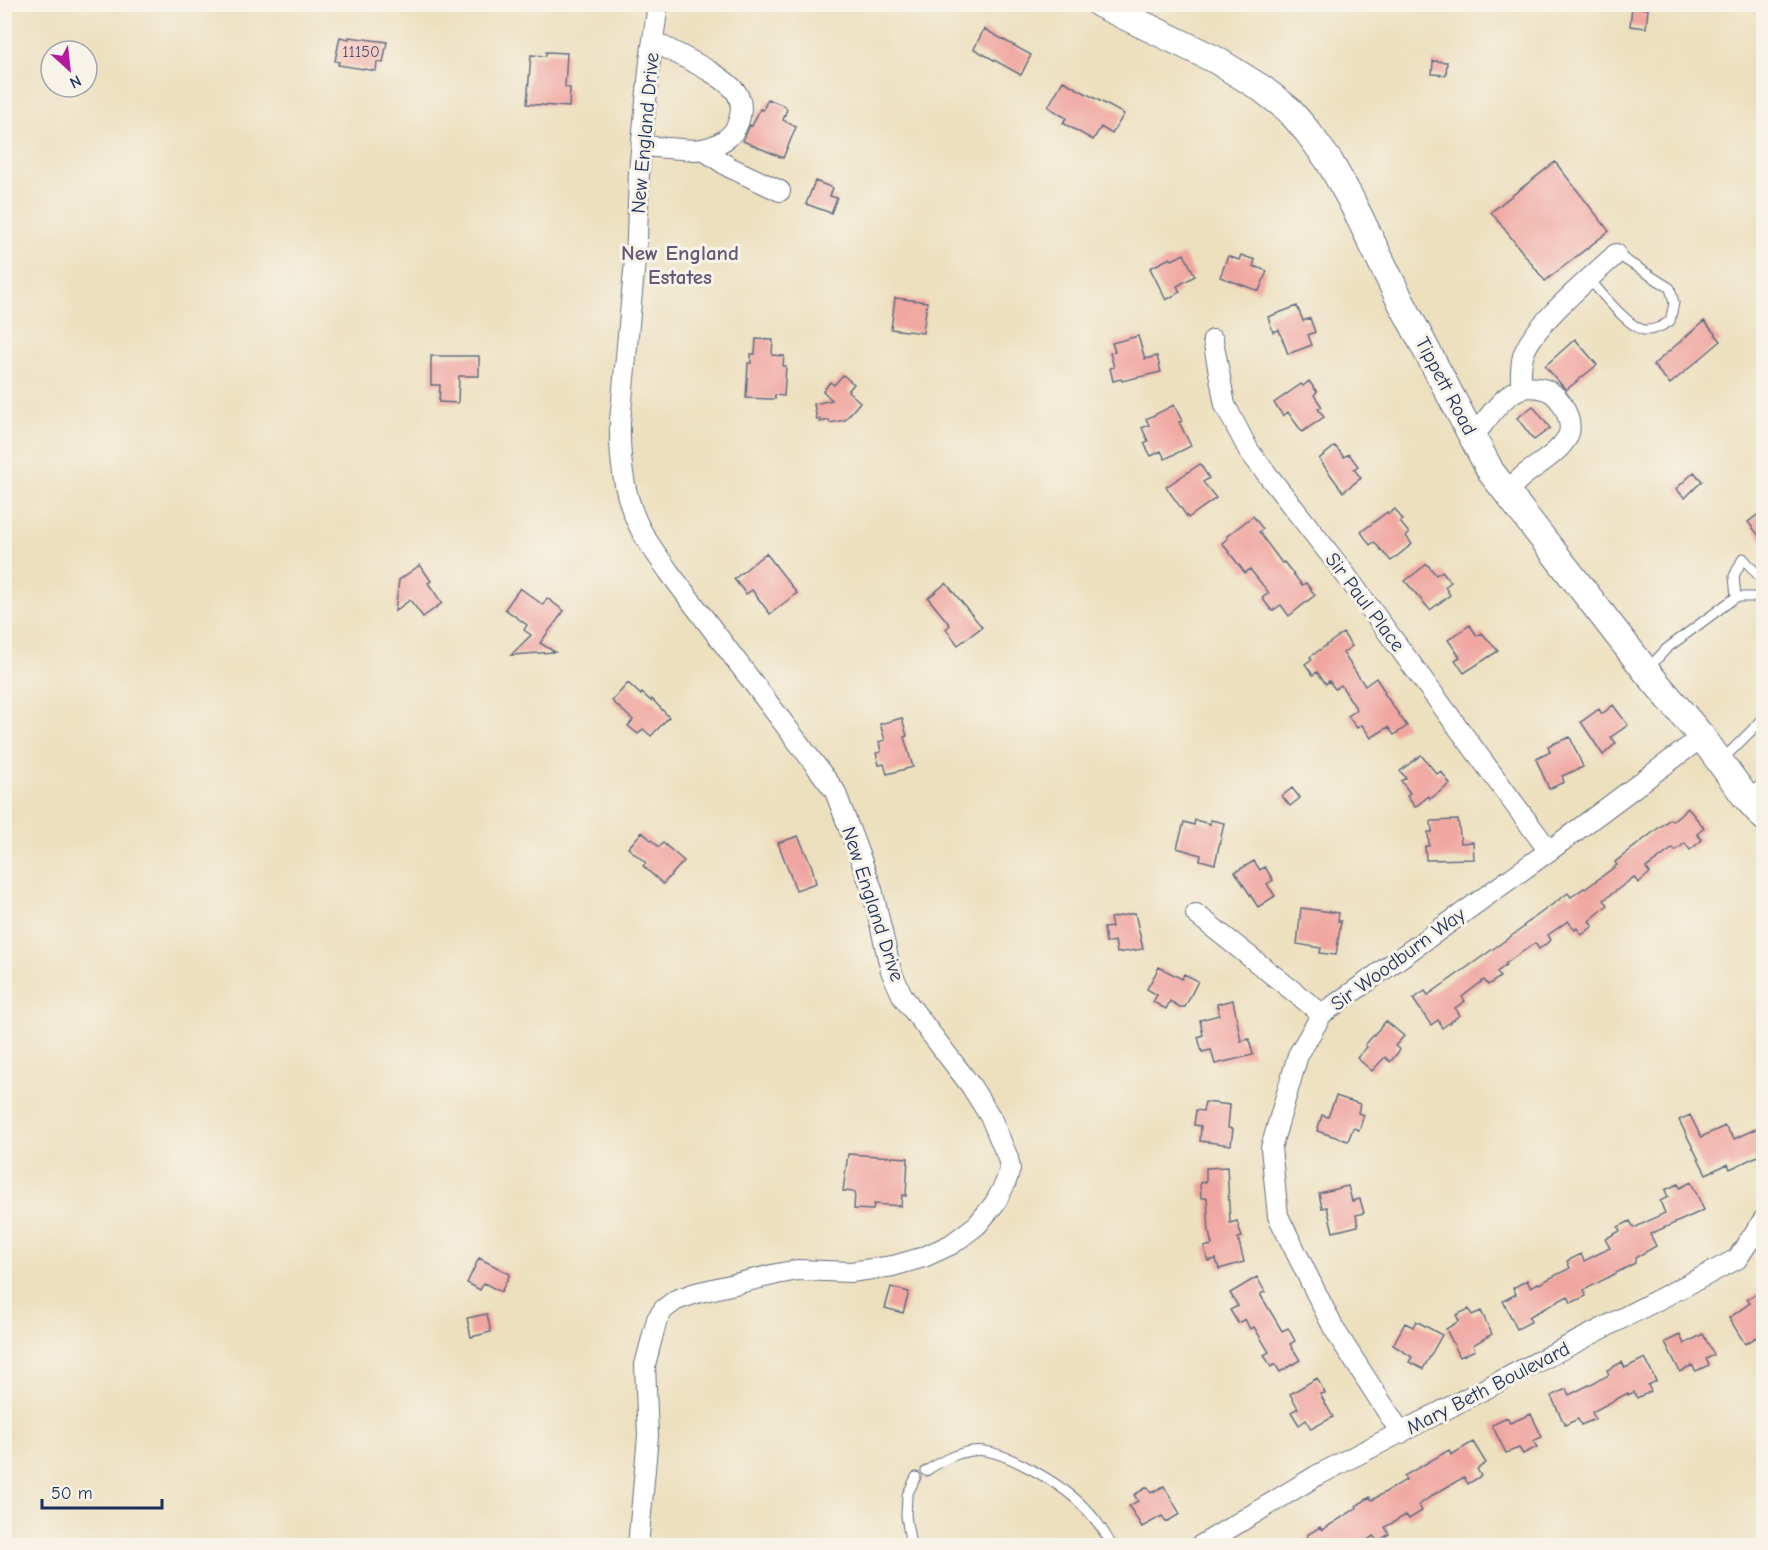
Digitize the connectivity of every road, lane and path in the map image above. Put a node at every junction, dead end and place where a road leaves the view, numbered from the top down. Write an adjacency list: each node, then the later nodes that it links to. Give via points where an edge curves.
1 (658, 4): 3 (street, New England Drive)
2 (1100, 4): 11 (street, Tippett Road, via 1216,60 1288,109 1307,130 1350,198)
3 (653, 41): 4 (street, New England Drive); 5 (street, via 722,80 740,101 742,113 736,128 728,138)
4 (642, 146): 5 (street); 29 (street, New England Drive, via 619,450 631,506 644,536 669,572 835,791 872,889 891,970 903,998 986,1110 1010,1169 995,1203 977,1225 952,1244 924,1257 851,1272 798,1270 777,1274 696,1293 664,1309 657,1319 645,1365 648,1436)
5 (702, 149): 6 (street, via 729,167)
6 (780, 191)
7 (1616, 254): 8 (street); 8 (lane, via 1670,288 1674,303 1670,321 1659,328 1644,330 1633,325)
8 (1589, 279): 10 (street, via 1547,320 1528,345 1520,374)
9 (1213, 340): 22 (street, Sir Paul Place, via 1225,405 1249,452)
10 (1521, 388): 11 (street, via 1507,398); 12 (street, via 1551,392 1566,412 1569,433 1562,445)
11 (1473, 437): 12 (street, Tippett Road)
12 (1507, 492): 16 (street, Tippett Road)
13 (1764, 582): 14 (lane, via 1743,558 1734,576)
14 (1736, 597): 15 (lane); 16 (lane, via 1666,649)
15 (1764, 597)
16 (1646, 671): 18 (street, Tippett Road)
17 (1764, 718): 19 (lane)
18 (1702, 737): 19 (street, Tippett Road); 22 (street, Sir Woodburn Way)
19 (1721, 761): 20 (street, Tippett Road)
20 (1754, 789): 21 (street, Tippett Road)
21 (1764, 817)
22 (1549, 851): 24 (street, Sir Woodburn Way)
23 (1196, 914): 24 (street)
24 (1322, 1014): 26 (street, Sir Woodburn Way, via 1298,1055 1271,1148 1278,1216 1334,1329)
25 (1764, 1220): 26 (street, Mary Beth Boulevard, via 1737,1259)
26 (1401, 1432): 32 (street, Mary Beth Boulevard, via 1316,1476)
27 (926, 1471): 31 (lane, via 974,1450 1013,1460 1081,1503)
28 (916, 1477): 30 (lane, via 907,1496)
29 (638, 1545)
30 (911, 1545)
31 (1112, 1545)
32 (1200, 1545)

